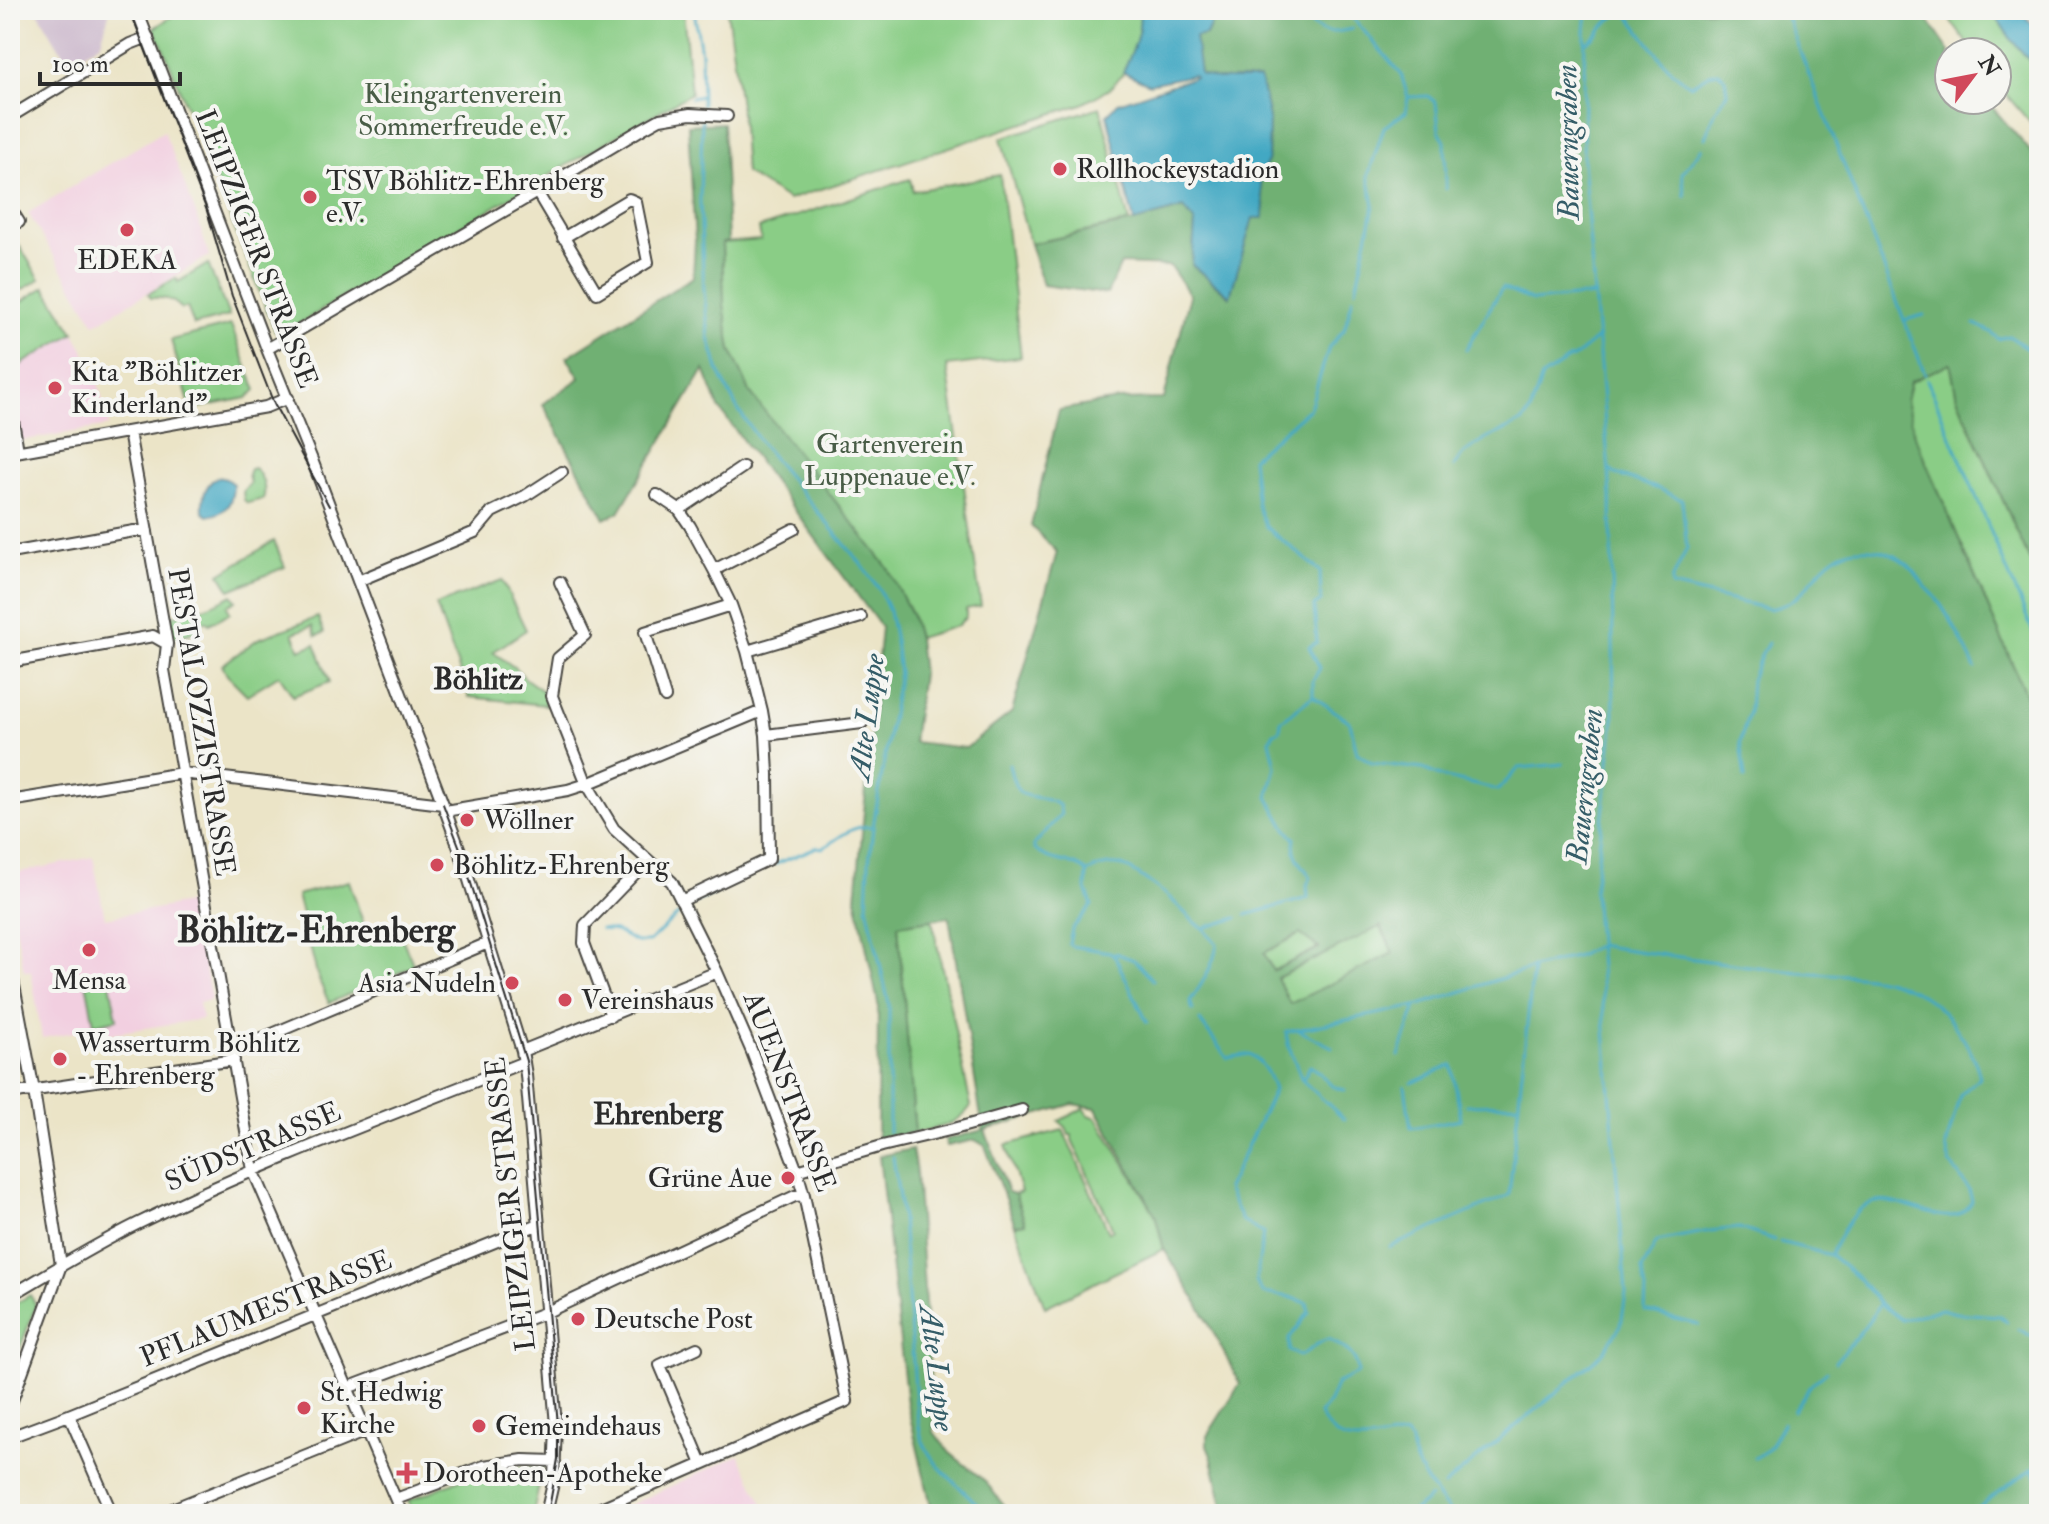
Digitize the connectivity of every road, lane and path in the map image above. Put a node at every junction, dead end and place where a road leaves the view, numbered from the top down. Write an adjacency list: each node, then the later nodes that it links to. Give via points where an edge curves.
1 (137, 10): 2 (street, LEIPZIGER STRASSE)
2 (148, 37): 4 (street); 9 (street, LEIPZIGER STRASSE)
3 (727, 116): 5 (street, via 660,119)
4 (10, 117)
5 (537, 192): 8 (street); 9 (street)
6 (10, 208): 7 (street)
7 (19, 222)
8 (563, 238): 8 (street, via 597,293 648,262 636,202 629,199)
9 (267, 349): 10 (street, LEIPZIGER STRASSE)
10 (288, 398): 12 (street, via 266,407); 22 (street, LEIPZIGER STRASSE)
11 (10, 402): 13 (street)
12 (129, 432): 13 (street); 19 (street, PESTALOZZISTRASSE)
13 (14, 452)
14 (743, 467): 17 (street)
15 (562, 472): 22 (street, via 492,512 475,532)
16 (657, 495): 17 (street)
17 (679, 510): 21 (street)
18 (794, 529): 21 (street)
19 (147, 531): 20 (street); 26 (street, PESTALOZZISTRASSE)
20 (10, 553)
21 (714, 570): 24 (street)
22 (358, 581): 36 (street, LEIPZIGER STRASSE)
23 (560, 582): 34 (street, AUENSTRASSE, via 585,635 558,658 552,696)
24 (731, 605): 27 (street); 29 (street, via 645,632)
25 (861, 617): 27 (street)
26 (167, 644): 28 (street, via 153,636); 33 (street, PESTALOZZISTRASSE, via 164,670)
27 (747, 651): 30 (street)
28 (10, 662)
29 (665, 697)
30 (762, 711): 32 (street); 34 (street)
31 (862, 723): 32 (street)
32 (766, 735): 38 (street, via 769,859)
33 (182, 773): 35 (street); 36 (street); 43 (street, PESTALOZZISTRASSE)
34 (587, 784): 36 (street); 37 (street, AUENSTRASSE, via 614,829)
35 (10, 801)
36 (444, 808): 39 (street, LEIPZIGER STRASSE)
37 (648, 860): 38 (street, AUENSTRASSE, via 672,882); 42 (street, via 585,925 584,943)
38 (681, 901): 41 (street, AUENSTRASSE)
39 (488, 943): 43 (street); 44 (street, LEIPZIGER STRASSE)
40 (10, 964): 45 (street)
41 (717, 972): 42 (street, SÜDSTRASSE); 49 (street, AUENSTRASSE)
42 (611, 1016): 44 (street, SÜDSTRASSE)
43 (233, 1056): 45 (street); 48 (street, PESTALOZZISTRASSE)
44 (523, 1056): 48 (street, SÜDSTRASSE); 51 (street, LEIPZIGER STRASSE)
45 (34, 1091): 46 (street); 52 (street)
46 (10, 1094)
47 (1022, 1110): 49 (street)
48 (253, 1170): 52 (street, SÜDSTRASSE); 55 (street, PESTALOZZISTRASSE)
49 (797, 1171): 50 (street, AUENSTRASSE)
50 (804, 1195): 54 (street); 63 (street, AUENSTRASSE, via 847,1401)
51 (539, 1224): 54 (street, LEIPZIGER STRASSE); 55 (street, PFLAUMESTRASSE)
52 (61, 1265): 53 (street, SÜDSTRASSE); 58 (street)
53 (10, 1296)
54 (547, 1312): 57 (street); 62 (street, LEIPZIGER STRASSE)
55 (315, 1315): 57 (street, PESTALOZZISTRASSE); 59 (street, PFLAUMESTRASSE)
56 (697, 1348): 63 (street, via 660,1365)
57 (347, 1388): 60 (street, PESTALOZZISTRASSE)
58 (10, 1406)
59 (69, 1415): 61 (street, PFLAUMESTRASSE); 65 (street)
60 (366, 1431): 64 (street, PESTALOZZISTRASSE); 66 (street)
61 (10, 1437)
62 (555, 1461): 64 (street, via 484,1466); 68 (street, LEIPZIGER STRASSE)
63 (702, 1464): 69 (street, AUENSTRASSE)
64 (396, 1499): 67 (street, PESTALOZZISTRASSE)
65 (112, 1514)
66 (160, 1514)
67 (402, 1514)
68 (546, 1514)
69 (587, 1514)

